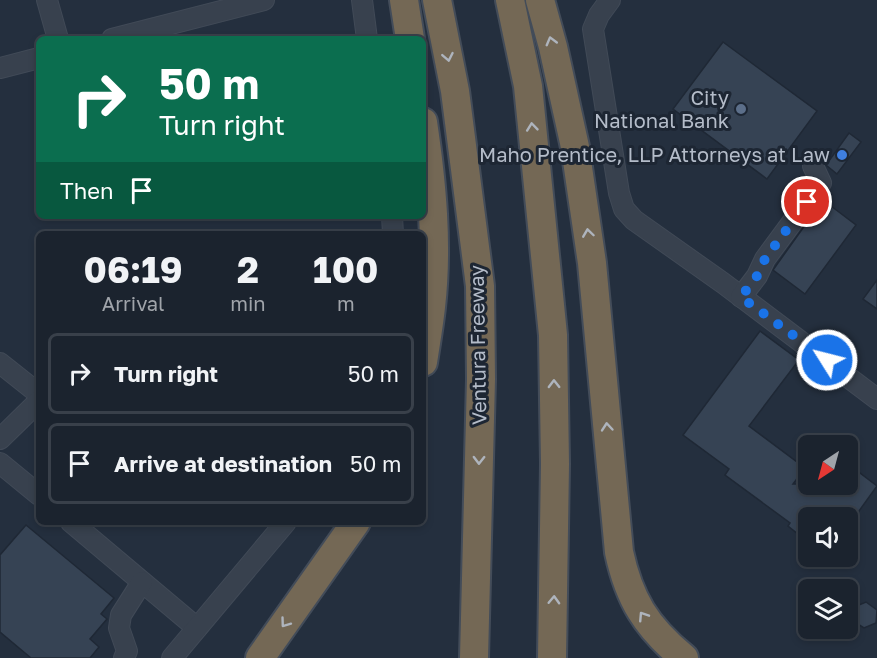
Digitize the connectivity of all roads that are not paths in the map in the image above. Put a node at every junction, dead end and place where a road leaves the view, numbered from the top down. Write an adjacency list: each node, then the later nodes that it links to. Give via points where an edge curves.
1 (46, 0): 9 (street)
2 (264, 0): 10 (street)
3 (362, 0): 11 (street)
4 (404, 0): 12 (highway)
5 (437, 0): 34 (highway, Ventura Freeway, one-way to 34, via 455,91 480,286)
6 (510, 0): 35 (highway, one-way to 6, via 553,335 528,86)
7 (540, 0): 36 (highway, one-way to 7, via 643,617 625,578 619,552 589,240 575,147)
8 (610, 0): 17 (street, via 593,29 624,209)
9 (57, 36)
10 (124, 36)
11 (368, 36)
12 (410, 36)
13 (36, 59): 14 (street)
14 (0, 68)
15 (426, 143): 18 (highway, via 434,254)
16 (813, 166): 17 (street, via 822,183)
17 (741, 297): 21 (street)
18 (426, 341)
19 (0, 363): 20 (street)
20 (36, 392)
21 (877, 399)
22 (36, 404): 23 (street)
23 (0, 440)
24 (0, 462): 25 (street)
25 (36, 492)
26 (75, 525): 29 (street)
27 (283, 525): 30 (street)
28 (354, 525): 33 (highway, one-way to 33)
29 (142, 582): 30 (street); 31 (street, via 121,615 119,628 127,651)
30 (197, 628): 32 (street)
31 (124, 658)
32 (172, 658)
33 (260, 658)
34 (474, 658)
35 (552, 658)
36 (684, 658)

